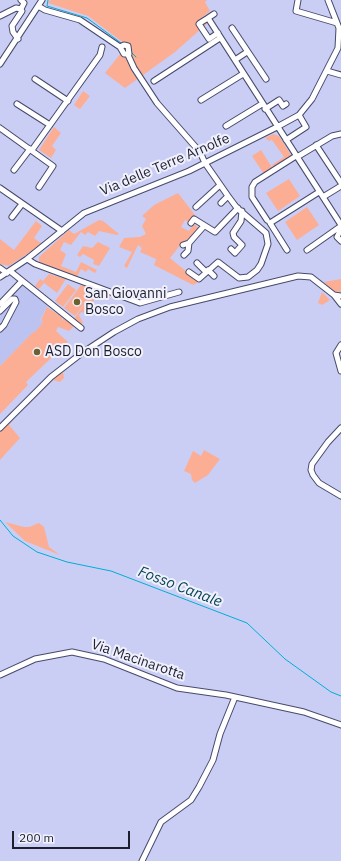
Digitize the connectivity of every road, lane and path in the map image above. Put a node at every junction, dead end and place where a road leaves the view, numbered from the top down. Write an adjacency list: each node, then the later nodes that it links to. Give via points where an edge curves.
1 (21, 0): 6 (street, via 24,3)
2 (42, 0): 5 (street)
3 (298, 0): 10 (street, via 296,11)
4 (328, 0): 10 (street)
5 (38, 6): 14 (street); 16 (street, via 80,20)
6 (21, 9): 8 (street, via 16,8); 14 (street, via 12,26)
7 (214, 14): 9 (street)
8 (0, 16)
9 (208, 18): 12 (street); 12 (street, via 199,24 209,39)
10 (339, 26): 13 (street)
11 (232, 28): 17 (street)
12 (219, 35): 19 (street); 26 (street)
13 (341, 36): 21 (street, Via delle Terre Arnolfe)
14 (18, 39): 20 (street)
15 (102, 47): 28 (street, via 100,56)
16 (120, 47): 18 (street, via 124,54); 18 (street, via 128,46)
17 (247, 52): 19 (street); 25 (street)
18 (128, 55): 43 (street, via 157,103 200,152)
19 (235, 60): 22 (street)
20 (0, 64)
21 (327, 71): 23 (street); 33 (street, Via delle Terre Arnolfe, via 309,104)
22 (243, 74): 27 (street); 30 (street)
23 (341, 75)
24 (35, 79): 28 (street)
25 (266, 79)
26 (154, 81)
27 (201, 100)
28 (68, 101): 34 (street)
29 (18, 104): 34 (street)
30 (262, 104): 32 (street); 35 (street)
31 (286, 104): 32 (street, via 283,106 279,100)
32 (265, 109): 37 (street)
33 (299, 115): 37 (street, Via delle Terre Arnolfe); 39 (street, via 306,128)
34 (50, 125): 41 (street)
35 (226, 126)
36 (0, 128): 41 (street)
37 (277, 128): 39 (street); 43 (street, Via delle Terre Arnolfe)
38 (341, 134): 40 (street)
39 (286, 140): 42 (street)
40 (316, 145): 42 (street); 45 (street)
41 (31, 150): 44 (street); 48 (street, via 53,166)
42 (296, 156): 50 (street); 58 (street, via 255,182 252,187 252,197)
43 (205, 163): 46 (street); 64 (street, Via delle Terre Arnolfe, via 84,213)
44 (14, 170)
45 (341, 183)
46 (220, 185): 51 (street); 55 (street)
47 (341, 186): 52 (street)
48 (39, 187)
49 (0, 188): 54 (street)
50 (319, 192): 52 (street); 69 (street, via 270,223)
51 (228, 196): 53 (street); 56 (street)
52 (323, 197): 60 (street)
53 (221, 203)
54 (22, 204): 57 (street); 64 (street)
55 (196, 207)
56 (239, 209): 61 (street, via 215,232); 62 (street); 68 (street, via 241,221 233,233 242,245 236,253); 75 (street, via 266,233 268,244 257,270 248,277 239,278 218,262)
57 (12, 217)
58 (267, 220)
59 (191, 223): 61 (street, via 194,219)
60 (341, 225): 70 (street)
61 (204, 226): 66 (street)
62 (217, 227)
63 (341, 230): 65 (street, via 337,237)
64 (62, 231): 72 (street, Via delle Terre Arnolfe)
65 (341, 241)
66 (189, 243): 67 (street); 71 (street, via 188,251)
67 (182, 245)
68 (231, 249)
69 (287, 250)
70 (307, 250)
71 (184, 255)
72 (27, 259): 76 (street, Via delle Terre Arnolfe); 81 (street, via 34,264 140,302)
73 (197, 263): 75 (street)
74 (0, 268): 76 (street)
75 (207, 271): 77 (street, via 199,279); 78 (street)
76 (8, 272): 79 (street, Via delle Terre Arnolfe); 80 (street)
77 (188, 272)
78 (214, 276)
79 (0, 277)
80 (22, 281): 84 (street); 87 (street)
81 (179, 292)
82 (334, 295): 83 (street); 85 (street); 91 (street, via 317,280 298,276 170,307 138,319 95,344 51,377)
83 (341, 296)
84 (0, 304)
85 (341, 304)
86 (0, 311): 88 (street, via 15,299 16,302)
87 (81, 328)
88 (0, 329)
89 (341, 345): 90 (street, via 336,354)
90 (341, 371)
91 (0, 428)
92 (341, 428): 93 (street, via 312,464 313,475 320,483)
93 (341, 496)
94 (0, 675): 95 (street, Via Macinarotta, via 35,659 72,652 104,658 177,688)
95 (235, 697): 96 (street, Via Macinarotta, via 304,712); 97 (street, via 213,760 200,787 191,800 161,822)
96 (341, 725)
97 (142, 861)

